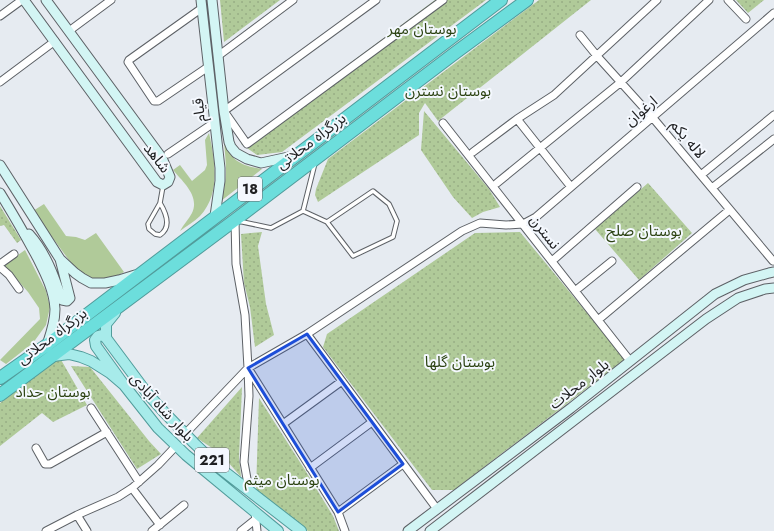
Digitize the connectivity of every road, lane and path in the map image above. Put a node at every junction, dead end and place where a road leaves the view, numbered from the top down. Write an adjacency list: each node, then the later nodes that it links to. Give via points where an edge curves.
1 (23, 0): 15 (street); 19 (main road, شاهد)
2 (46, 0): 17 (main road, شاهد)
3 (112, 0): 17 (street)
4 (212, 0): 22 (main road, قیام)
5 (293, 0): 22 (street)
6 (376, 0): 29 (street)
7 (443, 0): 29 (street, via 247,144)
8 (500, 0): 20 (highway, بزرگراه محلاتی / 18)
9 (528, 0): 21 (highway, بزرگراه محلاتی / 18)
10 (657, 0): 23 (street)
11 (709, 0): 28 (street)
12 (728, 0): 16 (street)
13 (202, 4): 24 (main road, قیام); 24 (street, via 128,62 154,101)
14 (774, 13): 31 (street, ارغوان)
15 (0, 16)
16 (746, 20)
17 (69, 31): 45 (main road, شاهد, via 162,158 170,177)
18 (580, 35): 23 (street, لاله یکم)
19 (55, 41): 26 (street); 45 (main road, شاهد, via 157,182)
20 (447, 41): 21 (highway, via 444,49 447,53); 25 (highway, بزرگراه محلاتی / 18)
21 (455, 53): 27 (highway, بزرگراه محلاتی / 18)
22 (218, 56): 29 (main road, قیام)
23 (597, 56): 28 (street, لاله یکم); 32 (street, via 554,95)
24 (208, 67): 34 (main road, قیام)
25 (408, 70): 27 (highway, via 418,71 420,74); 40 (highway, بزرگراه محلاتی / 18)
26 (0, 82)
27 (416, 82): 41 (highway, بزرگراه محلاتی / 18)
28 (621, 82): 31 (street, لاله یکم); 37 (street)
29 (224, 111): 35 (main road, قیام)
30 (774, 115): 43 (street)
31 (653, 118): 43 (street, لاله یکم); 46 (street, ارغوان)
32 (517, 119): 37 (street); 38 (street)
33 (443, 123): 57 (street, نسترن)
34 (215, 126): 35 (main road, via 222,131); 39 (street); 53 (main road, قیام, via 220,168)
35 (227, 129): 40 (main road, قیام, via 231,147 247,159 261,163)
36 (774, 139): 48 (street)
37 (540, 148): 44 (street); 46 (street)
38 (473, 152)
39 (168, 154)
40 (294, 156): 53 (highway, بزرگراه محلاتی / 18)
41 (317, 157): 51 (lane); 54 (highway, بزرگراه محلاتی / 18)
42 (0, 165): 59 (main road)
43 (701, 175): 48 (street, لاله یکم)
44 (497, 183)
45 (164, 185): 50 (lane)
46 (571, 187): 57 (street, ارغوان, via 536,218)
47 (637, 187): 60 (street)
48 (712, 188): 62 (street, لاله یکم)
49 (0, 193): 56 (main road)
50 (160, 203): 50 (lane, via 148,224 152,232 160,235 167,227 166,215)
51 (303, 211): 54 (lane, via 271,228); 55 (lane)
52 (726, 212): 70 (street)
53 (215, 216): 65 (highway, بزرگراه محلاتی / 18)
54 (235, 220): 69 (highway, بزرگراه محلاتی / 18); 76 (street, via 236,264 245,315)
55 (327, 222): 55 (lane, via 353,256 393,237 397,220 389,204 372,191)
56 (20, 224): 59 (main road, via 48,262 62,300 67,301 70,298); 73 (main road, via 52,291 54,319)
57 (523, 224): 60 (street, نسترن); 71 (street, via 506,226 480,223 462,231)
58 (14, 254): 63 (street)
59 (60, 259): 65 (main road, via 92,283 105,284)
60 (552, 261): 68 (street, نسترن)
61 (612, 261): 68 (street)
62 (773, 261)
63 (0, 266): 67 (street)
64 (774, 272): 94 (main road, بلوار محلات, via 744,280 715,294 571,408)
65 (140, 273): 73 (highway, بزرگراه محلاتی / 18)
66 (774, 288): 108 (main road, بلوار محلات, via 738,298 706,319)
67 (19, 289)
68 (575, 291): 70 (street, نسترن)
69 (124, 302): 72 (main road, via 106,324); 74 (highway, بزرگراه محلاتی / 18)
70 (598, 320): 75 (street, نسترن)
71 (307, 334): 76 (street); 78 (street)
72 (106, 338): 79 (main road, 221, via 98,336 94,340 96,346); 85 (main road, بلوار شاه آبادی / 221, via 135,377)
73 (46, 345): 77 (highway, بزرگراه محلاتی / 18)
74 (52, 356): 79 (main road, بلوار شاه آبادی / 221, via 69,354 86,358 110,373); 80 (highway, بزرگراه محلاتی / 18)
75 (627, 357)
76 (248, 368): 83 (street); 85 (street); 92 (street, via 249,396 244,462)
77 (0, 378)
78 (342, 381): 82 (street); 83 (street)
79 (124, 386): 86 (main road, بلوار شاه آبادی / 221)
80 (0, 396)
81 (91, 408): 84 (street)
82 (372, 422): 88 (street); 89 (street)
83 (283, 424): 89 (street)
84 (107, 432): 87 (street, via 47,465); 90 (street)
85 (185, 434): 92 (main road, بلوار شاه آبادی / 221, via 221,469)
86 (176, 446): 90 (street); 97 (main road, بلوار شاه آبادی / 221)
87 (36, 448)
88 (403, 464): 94 (street); 95 (street)
89 (310, 468): 95 (street)
90 (139, 482): 91 (street)
91 (132, 488): 96 (street, via 118,497); 98 (street)
92 (249, 490): 105 (main road, بلوار شاه آبادی / 221)
93 (184, 505): 98 (street)
94 (437, 509): 107 (main road, بلوار محلات)
95 (338, 512): 106 (street)
96 (77, 514): 99 (street); 100 (street)
97 (256, 516): 102 (street); 103 (street); 104 (main road, بلوار شاه آبادی / 221)
98 (160, 525): 101 (street)
99 (46, 531)
100 (87, 531)
101 (152, 531)
102 (241, 531)
103 (257, 531)
104 (278, 531)
105 (301, 531)
106 (346, 531)
107 (408, 531)
108 (430, 531)

